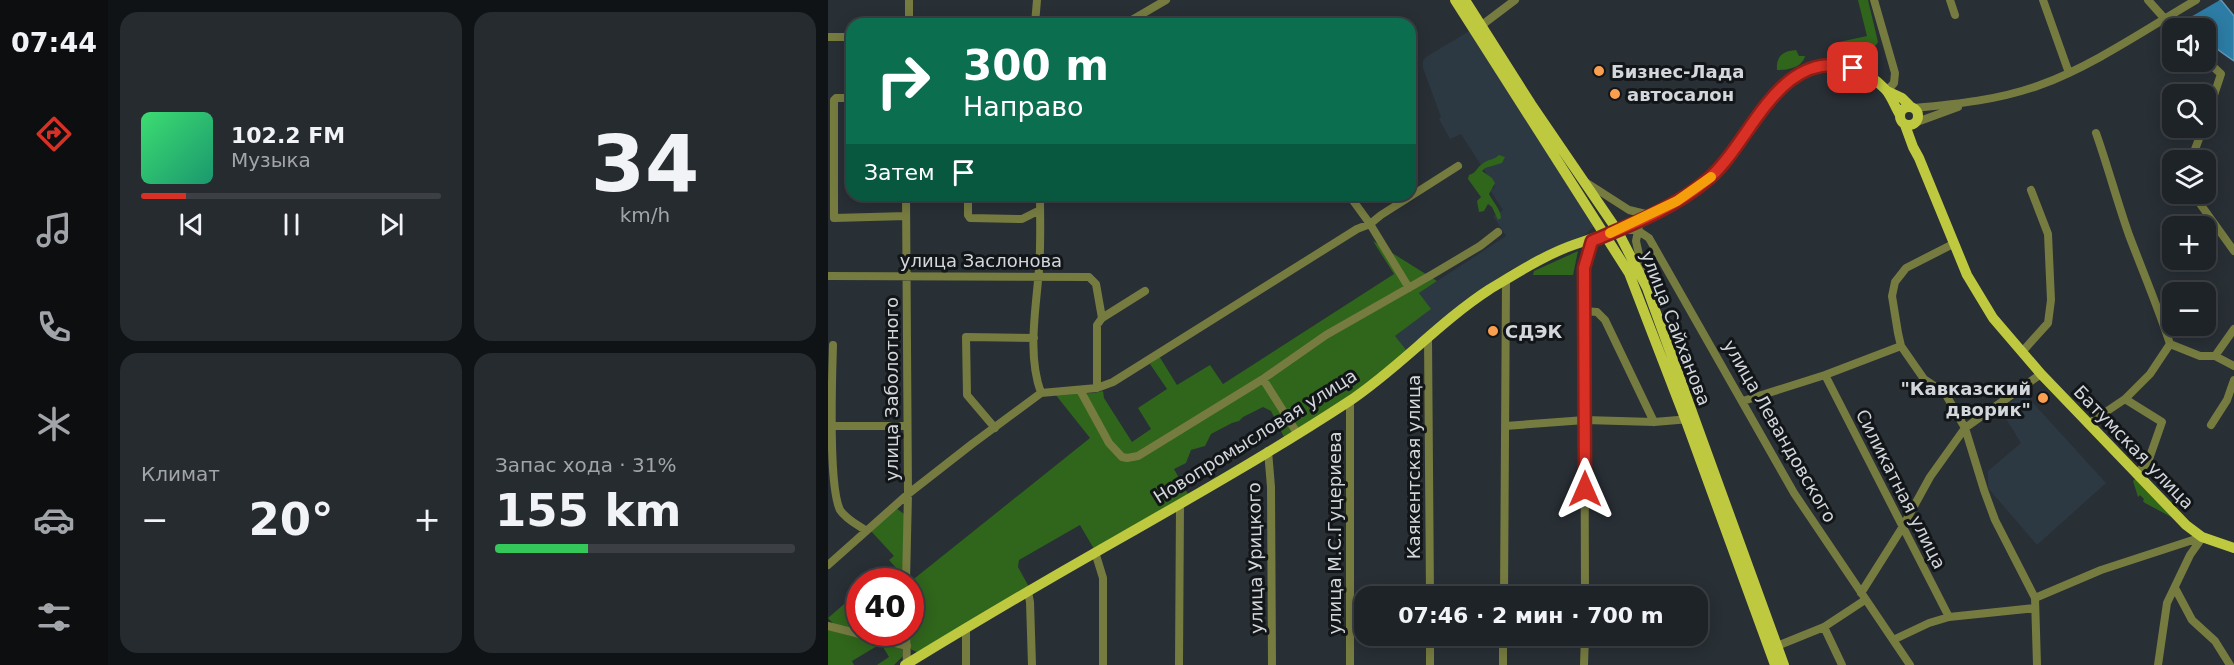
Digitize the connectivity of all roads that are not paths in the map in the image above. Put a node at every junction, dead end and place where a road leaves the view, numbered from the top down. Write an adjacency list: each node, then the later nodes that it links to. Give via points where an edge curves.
1 (909, 0): 13 (street)
2 (1037, 0): 14 (street)
3 (1166, 0): 15 (street)
4 (1455, 0): 19 (main road)
5 (1465, 0): 19 (main road, улица Сайханова)
6 (1515, 0): 19 (street)
7 (1950, 0): 12 (street)
8 (2043, 0): 23 (street)
9 (2148, 0): 16 (street)
10 (2196, 0): 17 (street)
11 (1875, 1): 25 (street, via 1895,73 1894,83)
12 (1955, 15)
13 (909, 18)
14 (1036, 18)
15 (1135, 18)
16 (2162, 18)
17 (2165, 18)
18 (2162, 20): 23 (street)
19 (1478, 28): 32 (main road, улица Сайханова); 48 (main road, улица Сайханова)
20 (828, 37): 21 (street)
21 (846, 37)
22 (2216, 69): 24 (street, via 2221,74)
23 (2069, 73): 27 (street, via 2027,90)
24 (2216, 89)
25 (1887, 91): 28 (main road); 29 (main road); 42 (main road, Новопромысловая улица, via 1861,71 1845,65 1805,72 1768,102 1706,182)
26 (846, 98): 43 (street, via 834,100 834,218)
27 (1972, 102): 28 (street); 29 (street)
28 (1913, 108): 29 (main road, Батумская улица, via 1918,114); 29 (main road, via 1905,108)
29 (1909, 121): 50 (main road, Батумская улица, via 1919,158)
30 (2096, 133): 64 (street)
31 (1458, 166): 34 (street)
32 (1584, 181): 42 (street, via 1629,210); 45 (main road, улица Сайханова)
33 (2031, 190): 67 (street, via 2048,234 2051,300 2048,323)
34 (1416, 193)
35 (906, 201): 43 (street, улица Заболотного)
36 (968, 201): 41 (street, via 970,218 1022,219)
37 (1040, 201): 41 (street)
38 (1353, 201): 44 (street)
39 (1403, 201): 44 (street)
40 (2200, 204): 51 (street)
41 (1040, 210): 54 (street)
42 (1650, 214): 45 (main road, Новопромысловая улица); 46 (street)
43 (906, 216): 53 (street, улица Заболотного)
44 (1370, 224): 56 (street); 74 (street, via 1341,238 1129,373)
45 (1617, 230): 46 (street); 48 (main road, Новопромысловая улица); 57 (main road, улица Сайханова)
46 (1637, 230): 57 (street); 79 (street, улица Левандовского, via 1649,238)
47 (1498, 232): 56 (street)
48 (1606, 235): 49 (main road, Новопромысловая улица); 80 (main road, улица Сайханова, via 1629,273)
49 (1592, 241): 55 (main road, Новопромысловая улица, via 1555,253); 59 (street, via 1584,268)
50 (1953, 244): 66 (street, via 1906,268 1895,282 1892,296); 67 (main road, Батумская улица, via 1983,304)
51 (2234, 251)
52 (828, 276): 53 (street, улица Заслонова)
53 (907, 276): 54 (street, улица Заслонова); 86 (street, улица Заболотного)
54 (1039, 278): 60 (street, улица Заслонова, via 1092,279); 63 (street)
55 (1506, 280): 62 (main road, Новопромысловая улица); 87 (street)
56 (1410, 288): 72 (street, via 1326,335)
57 (1647, 288): 80 (main road, улица Сайханова)
58 (1145, 291): 60 (street)
59 (1584, 311): 81 (street); 82 (street, via 1597,312 1605,320)
60 (1102, 318): 74 (street, via 1095,334)
61 (2234, 329): 68 (street)
62 (1428, 337): 78 (main road, Новопромысловая улица); 102 (street, Каякентская улица)
63 (1034, 338): 76 (street, via 1036,378); 88 (street, via 966,337 968,394)
64 (2170, 344): 68 (street, via 2200,356); 77 (street, via 2150,374)
65 (832, 345): 85 (street)
66 (1901, 346): 71 (street); 89 (street, via 1924,379 1945,393)
67 (2022, 352): 70 (main road, Батумская улица)
68 (2215, 356): 69 (street)
69 (2234, 366)
70 (2041, 374): 83 (main road, Батумская улица); 89 (street)
71 (1825, 375): 79 (street); 95 (street, Силикатная улица)
72 (1263, 379): 75 (street, via 1142,454 1127,458 1109,443); 90 (street)
73 (2234, 380): 84 (street)
74 (1097, 388): 75 (street)
75 (1080, 390): 76 (street)
76 (1041, 393): 88 (street)
77 (2125, 399): 83 (street); 92 (street, via 2162,422 2148,462)
78 (1350, 400): 90 (main road, Новопромысловая улица); 127 (street, улица М.С.Гуцериева)
79 (1743, 401): 107 (street, улица Левандовского, via 1794,493)
80 (1690, 419): 82 (street); 120 (main road, улица Сайханова); 131 (main road, улица Сайханова)
81 (1585, 420): 82 (street); 87 (street); 104 (street)
82 (1654, 422)
83 (2088, 424): 92 (main road, Батумская улица)
84 (2211, 425)
85 (831, 426): 86 (street); 96 (street, via 835,499 849,520)
86 (906, 426): 93 (street, улица Заболотного)
87 (1505, 426): 103 (street)
88 (995, 428): 93 (street)
89 (1965, 428): 95 (street, via 1930,477); 108 (street, via 1995,520)
90 (1297, 433): 91 (main road, Новопромысловая улица)
91 (1268, 451): 94 (main road, Новопромысловая улица); 126 (street, улица Урицкого)
92 (2136, 474): 97 (main road, Батумская улица)
93 (908, 495): 96 (street); 101 (street, улица Заболотного)
94 (1180, 504): 99 (main road, Новопромысловая улица); 125 (street)
95 (1902, 528): 107 (street); 110 (street, Силикатная улица)
96 (865, 530): 100 (street)
97 (2202, 537): 98 (main road, Батумская улица); 105 (street); 108 (street, via 2101,570)
98 (2234, 548)
99 (1095, 552): 106 (main road, Новопромысловая улица); 124 (street, via 1103,578)
100 (828, 565)
101 (906, 568)
102 (1430, 586)
103 (1504, 586)
104 (1585, 586)
105 (2175, 588): 136 (street, via 2167,603); 137 (street, via 2192,620 2215,641)
106 (1028, 592): 113 (main road, Новопромысловая улица); 123 (street)
107 (1863, 596): 112 (street); 115 (street, улица Левандовского)
108 (2035, 598): 109 (street)
109 (2035, 608): 110 (street); 135 (street)
110 (1949, 617): 115 (street)
111 (828, 626): 114 (street)
112 (1824, 627): 120 (street); 133 (street)
113 (966, 628): 121 (main road, Новопромысловая улица); 122 (street)
114 (846, 631)
115 (1893, 640): 134 (street, улица Левандовского)
116 (907, 646): 121 (street)
117 (1430, 646): 128 (street)
118 (1503, 646): 129 (street)
119 (1585, 646): 130 (street)
120 (1777, 646): 132 (main road, улица Сайханова)
121 (906, 664)
122 (966, 665)
123 (1032, 665)
124 (1103, 665)
125 (1179, 665)
126 (1272, 665)
127 (1350, 665)
128 (1430, 665)
129 (1503, 665)
130 (1584, 665)
131 (1775, 665)
132 (1784, 665)
133 (1842, 665)
134 (1910, 665)
135 (2037, 665)
136 (2158, 665)
137 (2230, 665)

